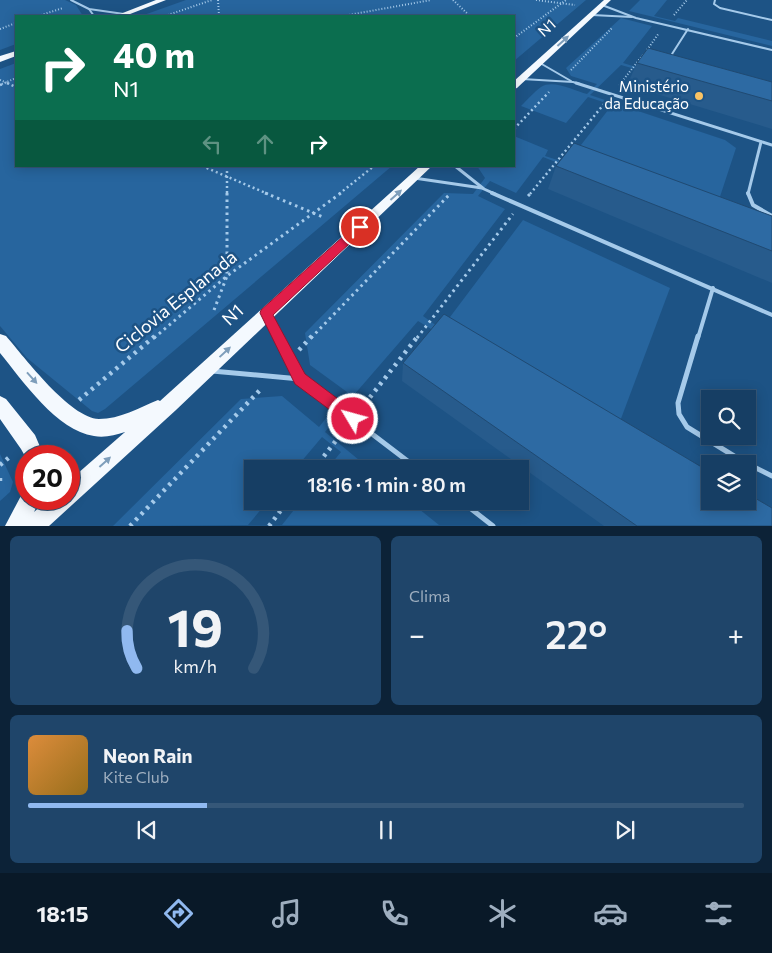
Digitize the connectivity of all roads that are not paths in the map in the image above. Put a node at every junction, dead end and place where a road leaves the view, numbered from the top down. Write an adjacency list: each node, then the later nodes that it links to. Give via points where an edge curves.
1 (71, 0): 5 (lane)
2 (163, 0): 7 (highway)
3 (715, 0): 10 (lane, via 714,4 720,8)
4 (605, 2): 8 (highway, N1); 9 (lane)
5 (90, 9): 6 (lane); 7 (lane)
6 (93, 15)
7 (121, 15)
8 (592, 15): 9 (lane); 16 (highway, N1, one-way to 8)
9 (636, 18): 11 (lane)
10 (772, 20)
11 (688, 30): 12 (lane); 15 (lane, via 672,54)
12 (772, 50)
13 (15, 54): 14 (highway)
14 (0, 59)
15 (674, 60)
16 (540, 62): 17 (highway, N1); 18 (lane)
17 (522, 79): 18 (lane); 19 (highway, N1)
18 (572, 82): 20 (lane)
19 (515, 85)
20 (762, 142): 21 (lane); 26 (lane, via 748,193 758,210)
21 (772, 145)
22 (426, 167): 24 (highway, N1)
23 (456, 167): 25 (lane)
24 (414, 178): 25 (lane); 28 (highway, N1, one-way to 24)
25 (484, 188): 27 (lane)
26 (772, 216)
27 (713, 288): 29 (lane); 36 (lane, via 678,403 679,414 686,428)
28 (266, 313): 31 (highway, N1, one-way to 28); 32 (lane)
29 (772, 315)
30 (0, 341): 33 (highway, one-way to 33, via 63,413 91,427 124,424)
31 (205, 371): 32 (lane); 33 (highway, N1)
32 (300, 379): 37 (lane)
33 (170, 404): 40 (highway, N1, one-way to 33)
34 (0, 405): 35 (highway)
35 (29, 445)
36 (732, 455)
37 (406, 460)
38 (756, 468): 39 (lane)
39 (772, 476)
40 (80, 484)
41 (23, 510): 44 (highway)
42 (51, 510): 45 (highway)
43 (473, 510): 46 (lane)
44 (14, 526)
45 (33, 526)
46 (493, 526)

